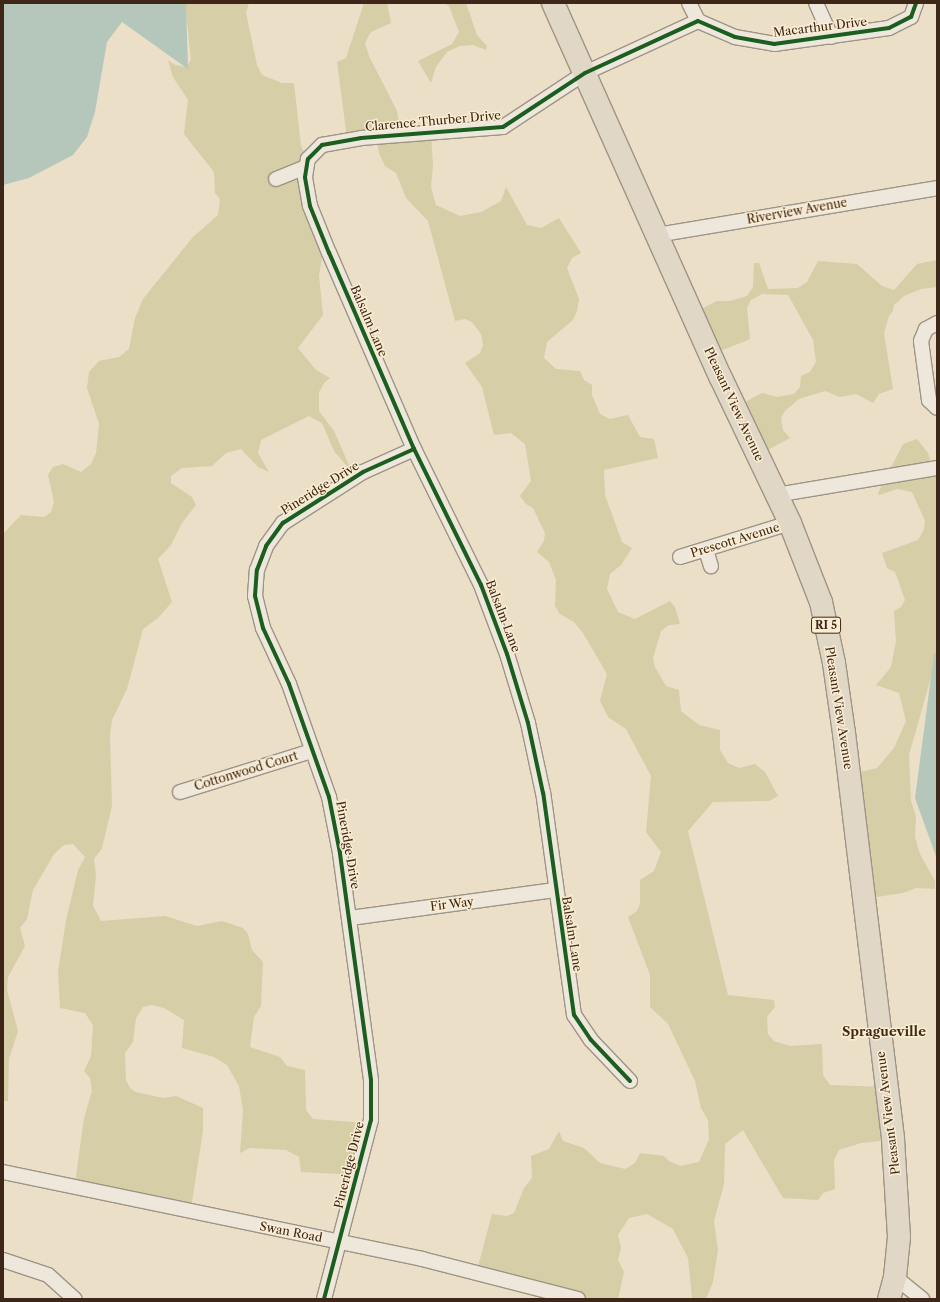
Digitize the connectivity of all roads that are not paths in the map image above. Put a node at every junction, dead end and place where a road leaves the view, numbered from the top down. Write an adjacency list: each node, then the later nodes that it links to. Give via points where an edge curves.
1 (553, 3): 7 (main road, Pleasant View Avenue / RI 5)
2 (689, 3): 5 (street)
3 (816, 3): 6 (street)
4 (916, 3): 6 (street, Macarthur Drive, via 911,17 889,28)
5 (698, 21): 6 (street, Macarthur Drive, via 736,37 774,44); 7 (street)
6 (831, 37)
7 (585, 74): 8 (street, Clarence Thurber Drive, via 503,127 362,138 322,145 308,159); 11 (main road, Pleasant View Avenue / RI 5)
8 (306, 168): 9 (street); 14 (street, Balsalm Lane, via 310,206)
9 (276, 179)
10 (937, 188): 11 (street, Riverview Avenue)
11 (657, 235): 16 (main road, Pleasant View Avenue / RI 5)
12 (937, 323): 13 (street, via 926,329 921,341 929,400)
13 (937, 408)
14 (414, 448): 21 (street, Pineridge Drive, via 363,472 283,523 266,546 257,570 255,596 263,628 289,684); 23 (street, Balsalm Lane, via 481,585 507,654 528,723 543,793 553,853)
15 (937, 468): 16 (street)
16 (776, 495): 17 (main road, Pleasant View Avenue / RI 5)
17 (790, 523): 18 (street, Prescott Avenue); 29 (main road, Pleasant View Avenue / RI 5, via 821,602 834,662 844,733 893,1139 899,1237)
18 (706, 550): 19 (street, Prescott Avenue); 20 (street)
19 (680, 557)
20 (711, 566)
21 (312, 751): 22 (street, Cottonwood Court); 24 (street, Pineridge Drive, via 329,797)
22 (180, 792)
23 (555, 890): 24 (street, Fir Way); 25 (street, Balsalm Lane, via 574,1015 591,1040)
24 (350, 918): 27 (street, Pineridge Drive, via 371,1080 371,1120)
25 (630, 1081)
26 (3, 1172): 27 (street, Swan Road)
27 (339, 1241): 31 (street, Pineridge Drive); 32 (street, Swan Road, via 422,1259)
28 (3, 1260): 30 (street, via 48,1275)
29 (895, 1277): 33 (main road, Pleasant View Avenue / RI 5); 34 (street)
30 (75, 1299)
31 (324, 1299)
32 (578, 1299)
33 (889, 1299)
34 (922, 1299)

